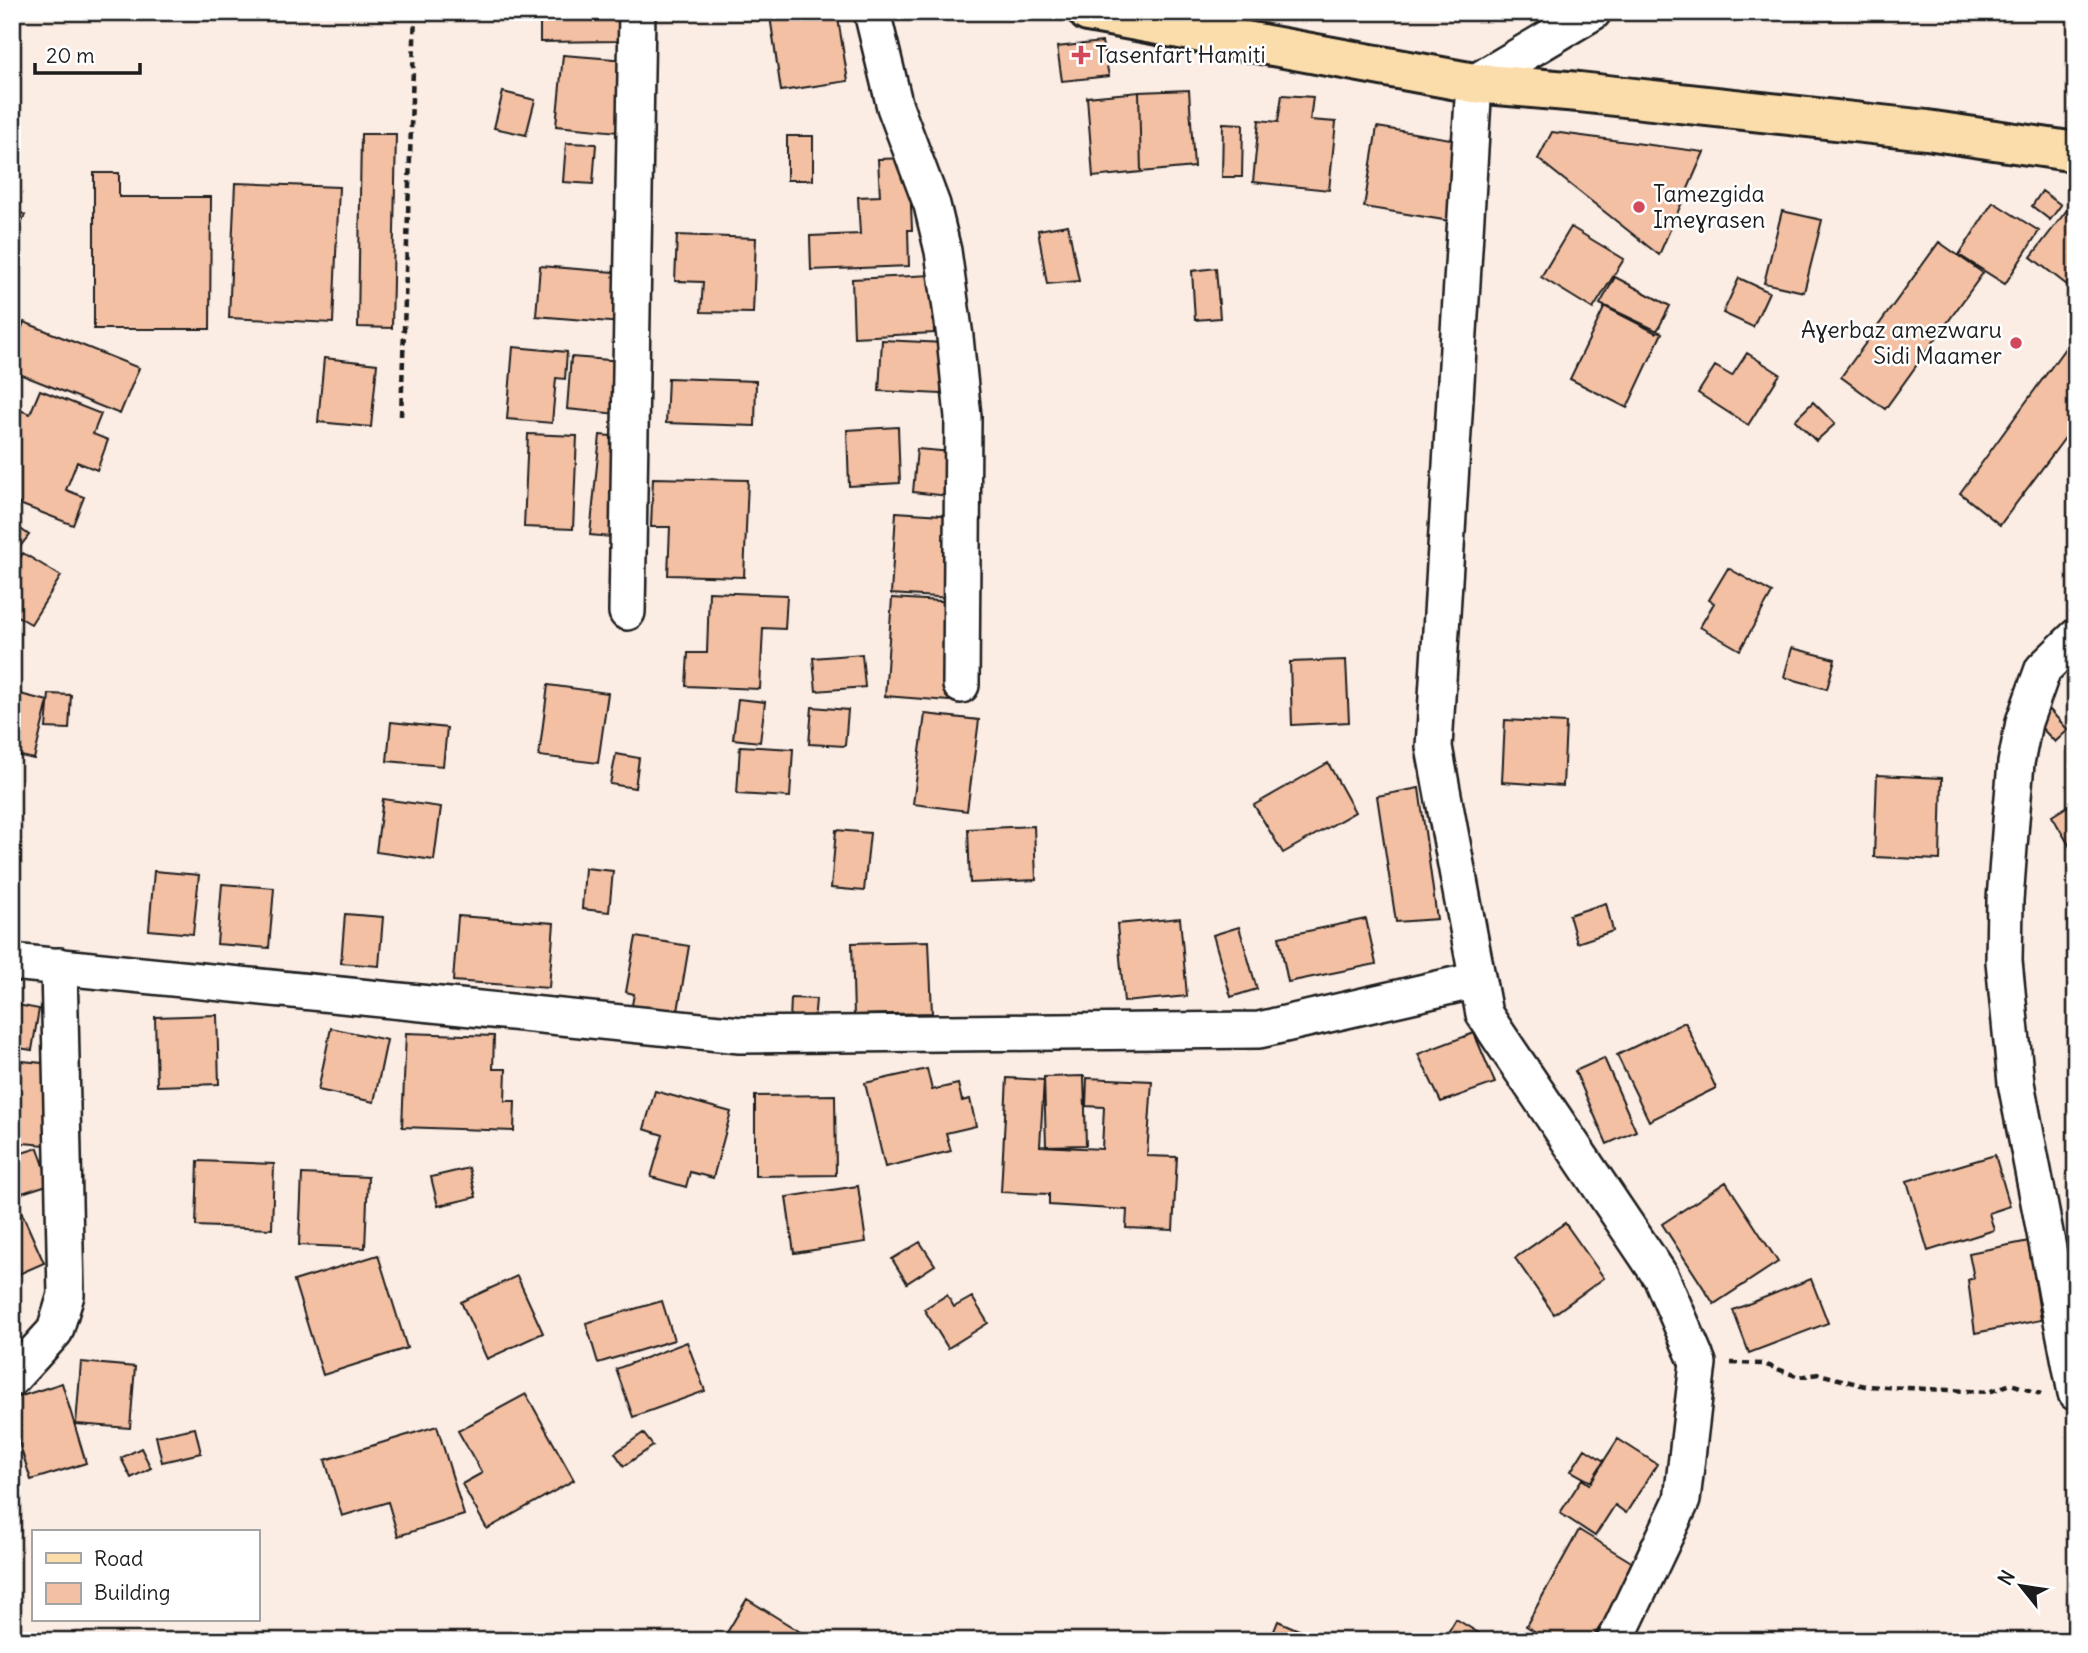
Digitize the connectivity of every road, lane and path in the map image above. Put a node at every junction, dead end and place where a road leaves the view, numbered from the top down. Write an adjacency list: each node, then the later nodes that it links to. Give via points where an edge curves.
1 (415, 12): 8 (path)
2 (637, 12): 9 (street)
3 (872, 12): 11 (street, via 895,107 932,205 953,324 962,417)
4 (1088, 12): 6 (main road)
5 (1593, 12): 6 (street)
6 (1474, 83): 7 (main road, via 1927,130); 14 (street, via 1434,747)
7 (2076, 152)
8 (401, 416)
9 (627, 612)
10 (2076, 637): 17 (street, via 2043,669 2024,722 2016,763 2005,900 2004,961 2016,1083)
11 (961, 685)
12 (12, 962): 13 (street)
13 (59, 966): 14 (street, via 740,1035 1259,1030); 16 (street, via 66,1295 55,1331)
14 (1477, 980): 15 (street, via 1484,1014 1661,1277)
15 (1698, 1363): 17 (path, via 1764,1364 1799,1377 1819,1374 1865,1386 1989,1392 2011,1384); 18 (street, via 1682,1500)
16 (12, 1378)
17 (2059, 1394)
18 (1615, 1641)

